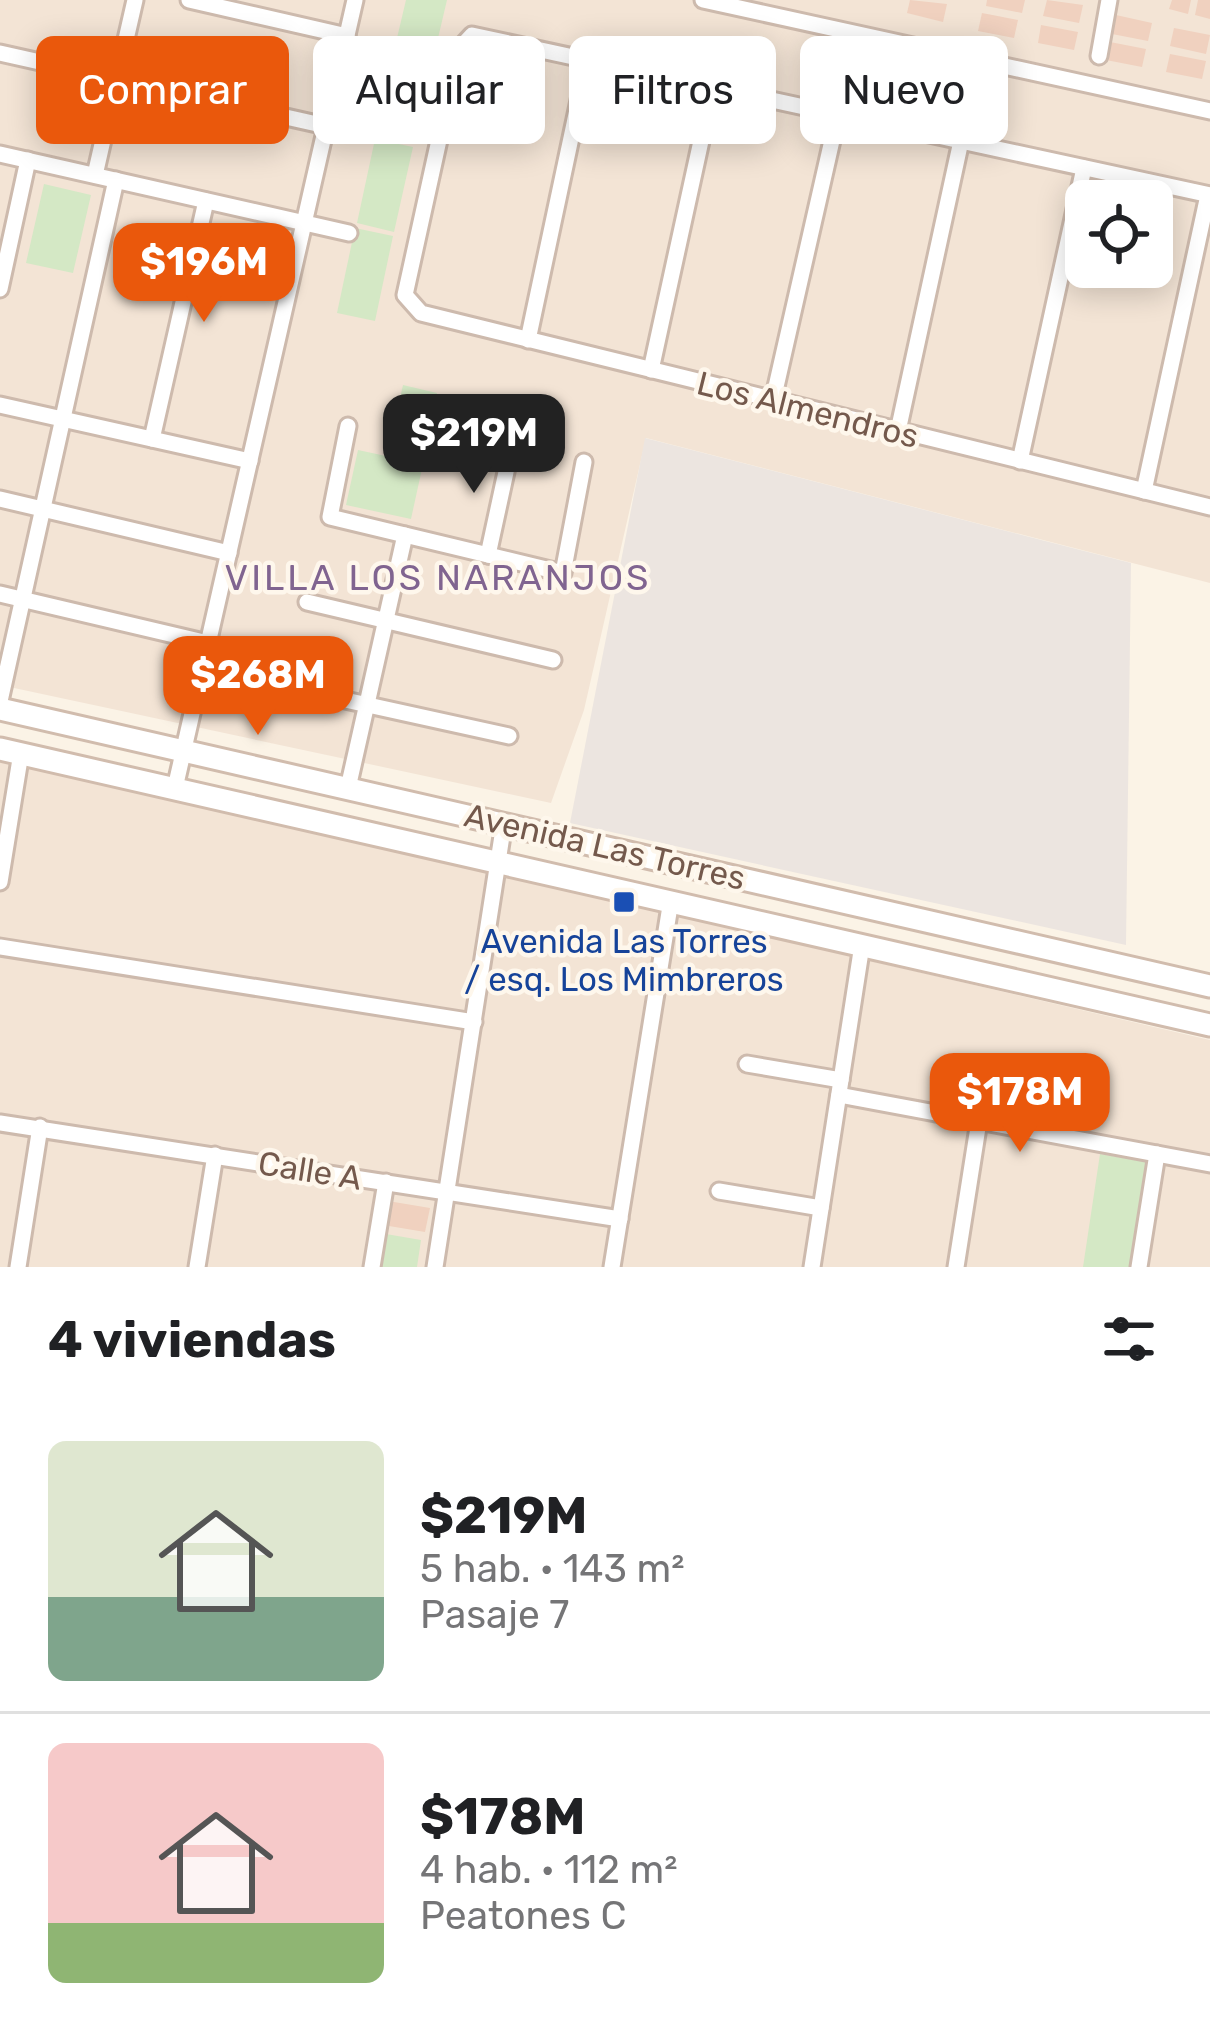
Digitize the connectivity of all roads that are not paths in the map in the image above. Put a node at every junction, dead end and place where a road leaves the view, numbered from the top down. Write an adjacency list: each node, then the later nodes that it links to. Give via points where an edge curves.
1 (135, 0): 6 (street)
2 (189, 0): 7 (street)
3 (355, 0): 7 (street)
4 (703, 0): 12 (street)
5 (1108, 0): 10 (street)
6 (127, 36)
7 (347, 36)
8 (0, 52): 11 (street)
9 (569, 54): 30 (street, Los Almendros, via 467,37 406,290 408,306)
10 (1099, 56)
11 (36, 60)
12 (1210, 111)
13 (102, 144): 23 (street)
14 (322, 144): 27 (street)
15 (570, 144): 30 (street)
16 (701, 144): 31 (street)
17 (831, 144): 32 (street)
18 (960, 144): 36 (street)
19 (975, 144): 22 (street)
20 (0, 154): 21 (street)
21 (28, 160): 23 (street); 29 (street)
22 (1084, 168): 25 (street); 40 (street)
23 (94, 176): 24 (street)
24 (116, 180): 26 (street); 34 (street)
25 (1209, 195): 42 (street)
26 (206, 201): 27 (street); 37 (street)
27 (304, 223): 28 (street); 39 (street)
28 (349, 233)
29 (0, 289)
30 (528, 340): 31 (street, Los Almendros)
31 (652, 370): 32 (street, Los Almendros)
32 (773, 400): 36 (street, Los Almendros)
33 (0, 405): 34 (street)
34 (63, 419): 37 (street); 45 (street)
35 (348, 426): 46 (street, via 330,517)
36 (898, 430): 40 (street, Los Almendros)
37 (152, 439): 39 (street)
38 (511, 448): 48 (street)
39 (250, 461): 47 (street)
40 (1020, 461): 42 (street, Los Almendros)
41 (584, 462): 48 (street, via 563,573)
42 (1144, 491): 44 (street, Los Almendros)
43 (0, 499): 45 (street)
44 (1210, 507)
45 (43, 509): 47 (street); 50 (street)
46 (404, 535): 48 (street); 52 (street)
47 (229, 553): 53 (street)
48 (488, 555)
49 (0, 594): 50 (street)
50 (22, 599): 53 (street); 57 (street)
51 (307, 602): 52 (street)
52 (386, 620): 54 (street); 56 (street)
53 (208, 643): 59 (street)
54 (553, 660)
55 (286, 687): 56 (street)
56 (367, 703): 58 (street); 62 (street)
57 (0, 705): 59 (main road, Avenida Las Torres)
58 (509, 736)
59 (184, 750): 61 (street); 62 (main road, Avenida Las Torres)
60 (11, 751): 61 (main road, Avenida Las Torres); 65 (street)
61 (175, 788): 64 (main road, Avenida Las Torres)
62 (348, 788): 63 (main road, Avenida Las Torres)
63 (504, 823): 64 (street); 69 (main road, Avenida Las Torres)
64 (499, 861): 66 (main road, Avenida Las Torres); 72 (street)
65 (0, 883)
66 (670, 900): 67 (main road, Avenida Las Torres); 86 (street)
67 (862, 945): 71 (main road, Avenida Las Torres); 75 (street)
68 (0, 947): 72 (street)
69 (1122, 967): 70 (main road, Avenida Las Torres); 71 (main road, via 1124,986)
70 (1210, 986)
71 (1114, 1003): 73 (main road, Avenida Las Torres)
72 (474, 1022): 84 (street)
73 (1210, 1025)
74 (747, 1064): 75 (street)
75 (840, 1088): 76 (street); 85 (street)
76 (979, 1121): 79 (street); 93 (street)
77 (0, 1123): 78 (street, Calle A)
78 (40, 1127): 80 (street, Calle A); 87 (street)
79 (1157, 1154): 81 (street); 94 (street)
80 (215, 1155): 82 (street, Calle A); 88 (street)
81 (1210, 1164)
82 (386, 1182): 84 (street, Calle A); 89 (street)
83 (719, 1191): 85 (street)
84 (447, 1192): 86 (street, Calle A); 90 (street)
85 (821, 1208): 92 (street)
86 (620, 1220): 91 (street)
87 (18, 1267)
88 (197, 1267)
89 (373, 1267)
90 (435, 1267)
91 (612, 1267)
92 (812, 1267)
93 (956, 1267)
94 (1139, 1267)

